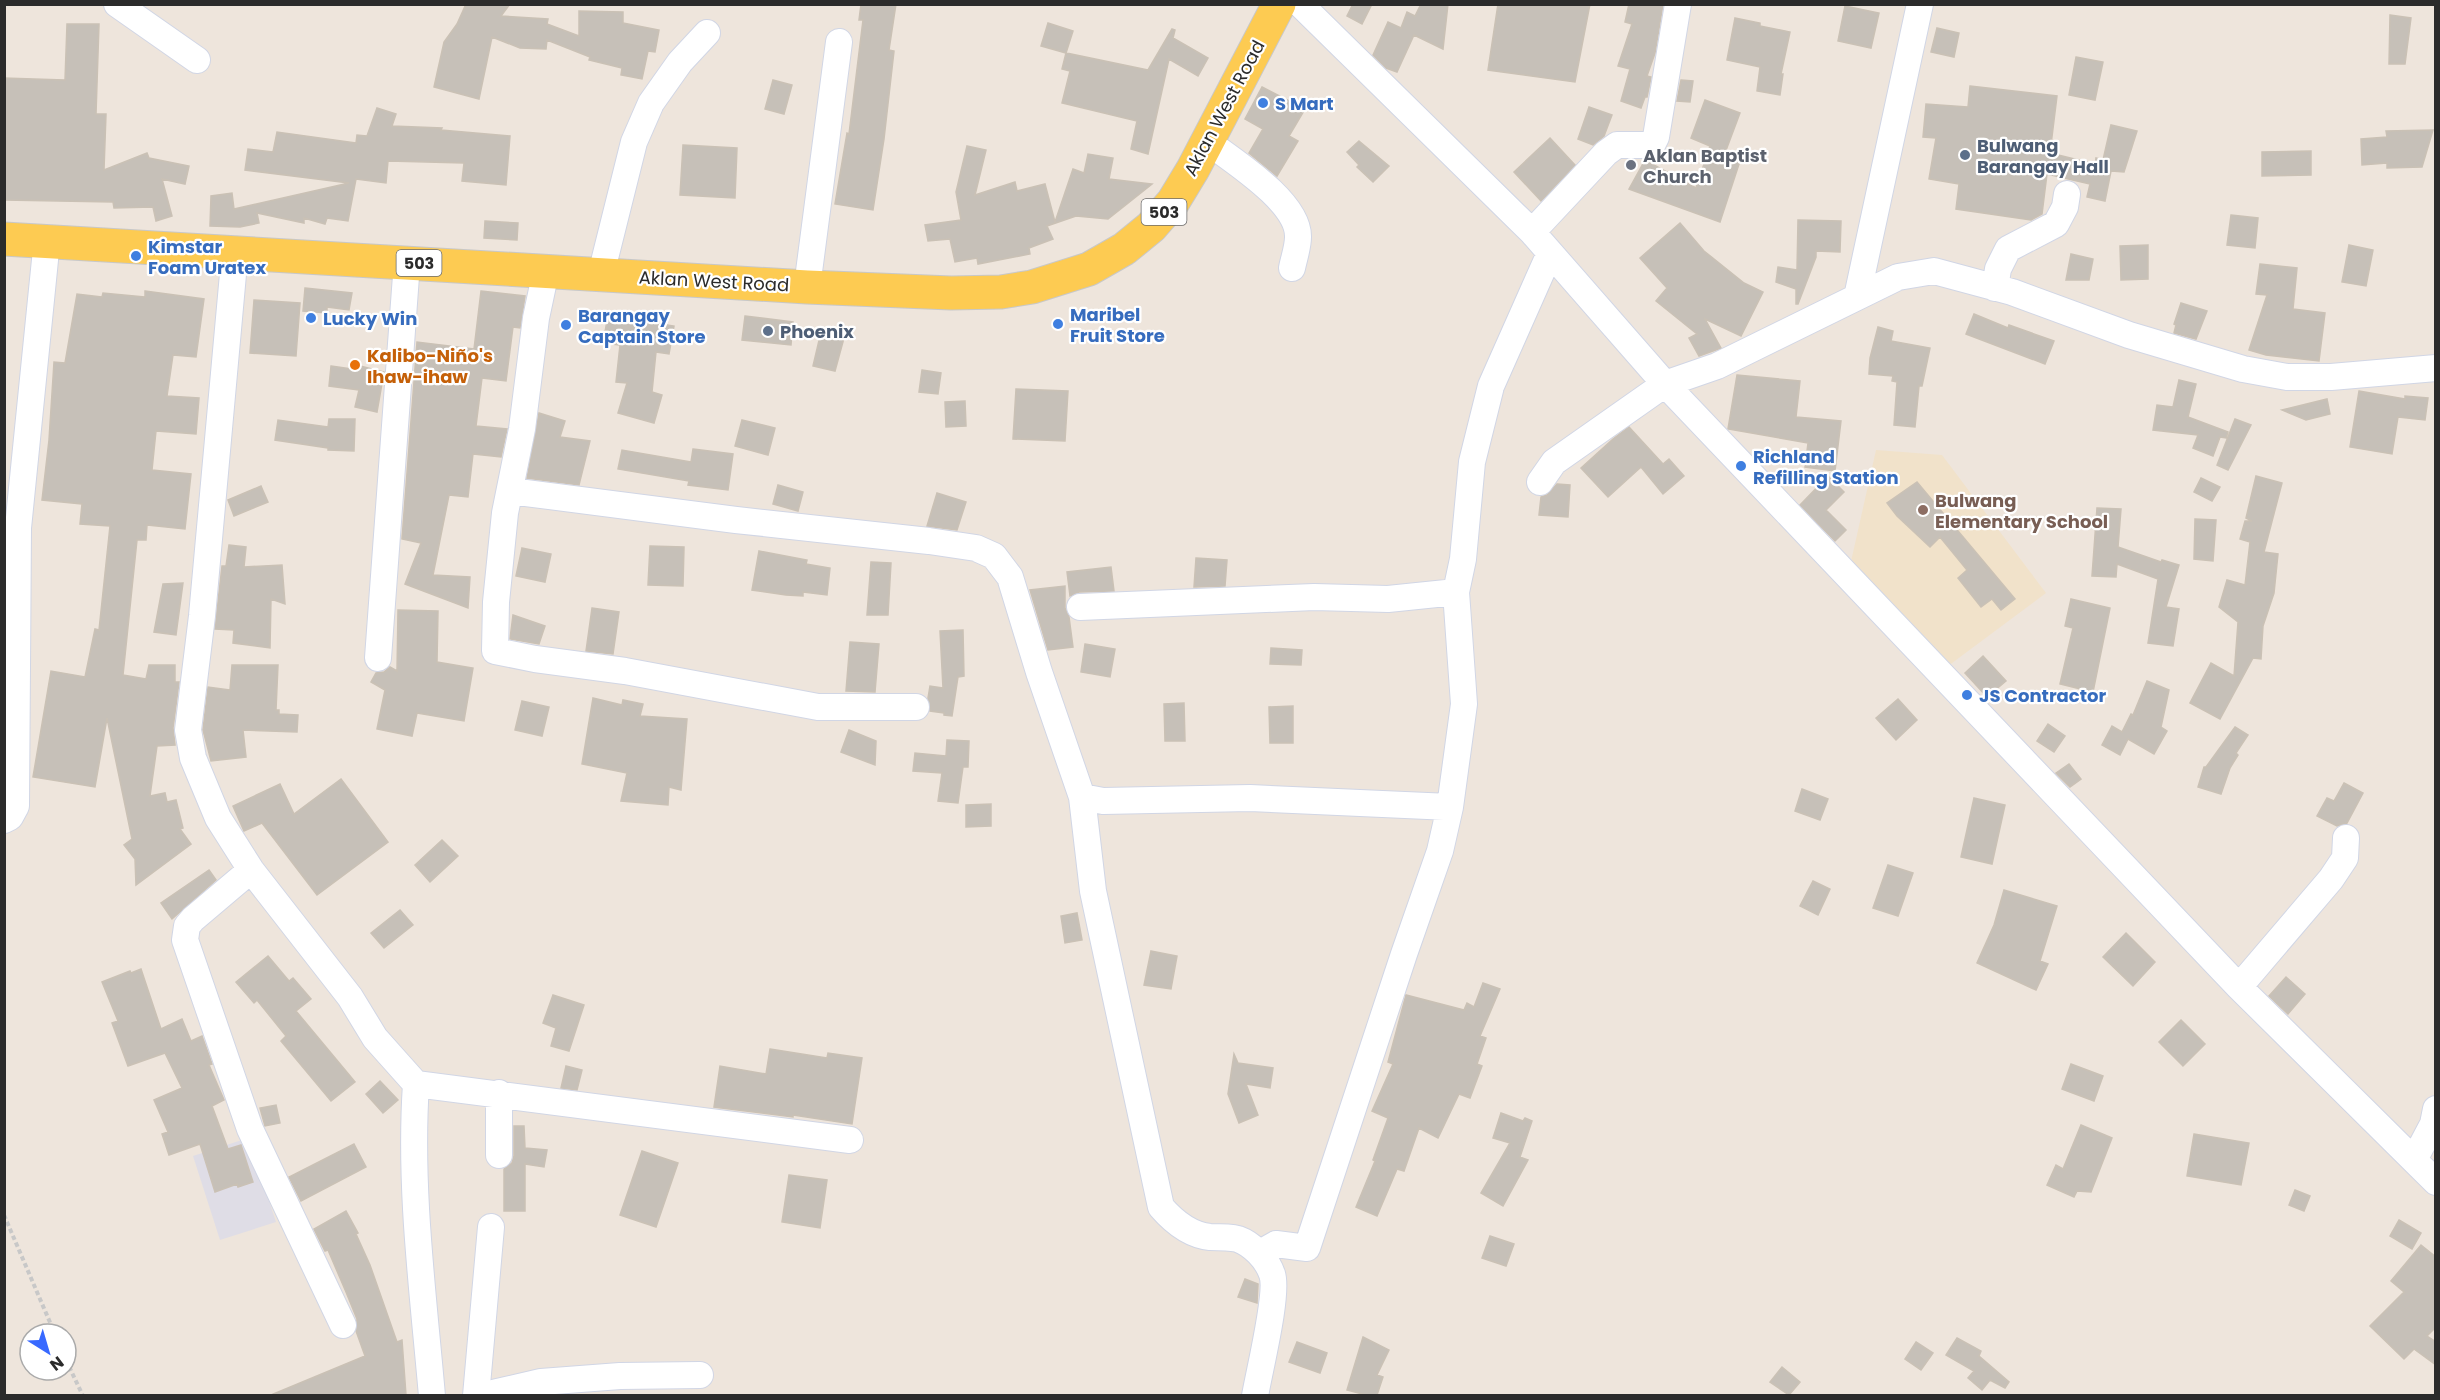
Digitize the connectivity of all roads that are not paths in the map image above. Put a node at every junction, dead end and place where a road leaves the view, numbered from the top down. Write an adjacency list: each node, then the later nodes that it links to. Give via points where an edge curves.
1 (117, 4): 8 (street)
2 (1279, 4): 9 (main road, Aklan West Road / 503)
3 (1300, 4): 11 (street)
4 (1677, 4): 11 (street, via 1652,145 1617,145)
5 (1920, 4): 22 (street)
6 (707, 33): 19 (street, via 651,103 634,141)
7 (839, 42): 20 (street)
8 (197, 60)
9 (1208, 142): 17 (street, via 1267,187 1288,209 1298,235); 20 (main road, Aklan West Road / 503, via 1173,202 1151,227 1124,249 1089,269 1032,287 1001,292)
10 (2067, 194): 21 (street, via 2056,224 2008,249 1998,269)
11 (1532, 232): 15 (street)
12 (4, 239): 13 (main road, Aklan West Road / 503)
13 (47, 240): 14 (main road, Aklan West Road / 503); 27 (street)
14 (235, 252): 16 (main road, Aklan West Road / 503); 37 (street, via 188,730 193,758 218,818)
15 (1550, 253): 24 (street); 29 (street, via 1491,386 1472,462)
16 (407, 262): 18 (main road, Aklan West Road / 503); 31 (street)
17 (1292, 268)
18 (546, 271): 19 (main road, Aklan West Road / 503); 26 (street)
19 (601, 274): 20 (main road, Aklan West Road / 503)
20 (820, 287)
21 (1995, 288): 22 (street, via 1934,271 1898,277); 23 (street, via 2242,369 2287,377 2331,377)
22 (1857, 297): 24 (street, via 1717,366)
23 (2436, 368)
24 (1665, 384): 25 (street, via 1554,462); 38 (street)
25 (1540, 482)
26 (510, 491): 32 (street, via 496,602 495,651 818,707); 33 (street, via 929,541 976,548 994,556 1010,577)
27 (18, 528): 28 (street); 35 (street, via 16,806)
28 (4, 550)
29 (1456, 592): 30 (street, via 1388,599 1314,597); 34 (street, via 1464,704)
30 (1080, 607)
31 (378, 658)
32 (916, 707)
33 (1082, 797): 34 (street, via 1103,801 1250,798); 47 (street, via 1093,891 1161,1207 1183,1228 1204,1236 1239,1239)
34 (1450, 807): 47 (street, via 1440,851 1307,1248 1276,1244)
35 (4, 820)
36 (2346, 838): 38 (street, via 2345,858 2331,879)
37 (251, 870): 39 (street, via 350,997 375,1038); 48 (street, via 193,919 185,933 252,1141)
38 (2240, 987): 44 (street)
39 (416, 1084): 40 (street); 50 (street, via 413,1187)
40 (499, 1093): 42 (street); 43 (street)
41 (2436, 1109): 44 (street, via 2433,1124)
42 (850, 1140)
43 (499, 1155)
44 (2414, 1160): 45 (street)
45 (2436, 1182)
46 (491, 1227): 51 (street)
47 (1260, 1253): 52 (street, via 1273,1275 1272,1307)
48 (343, 1325)
49 (700, 1375): 51 (street, via 541,1382)
50 (432, 1395)
51 (478, 1395)
52 (1255, 1395)

